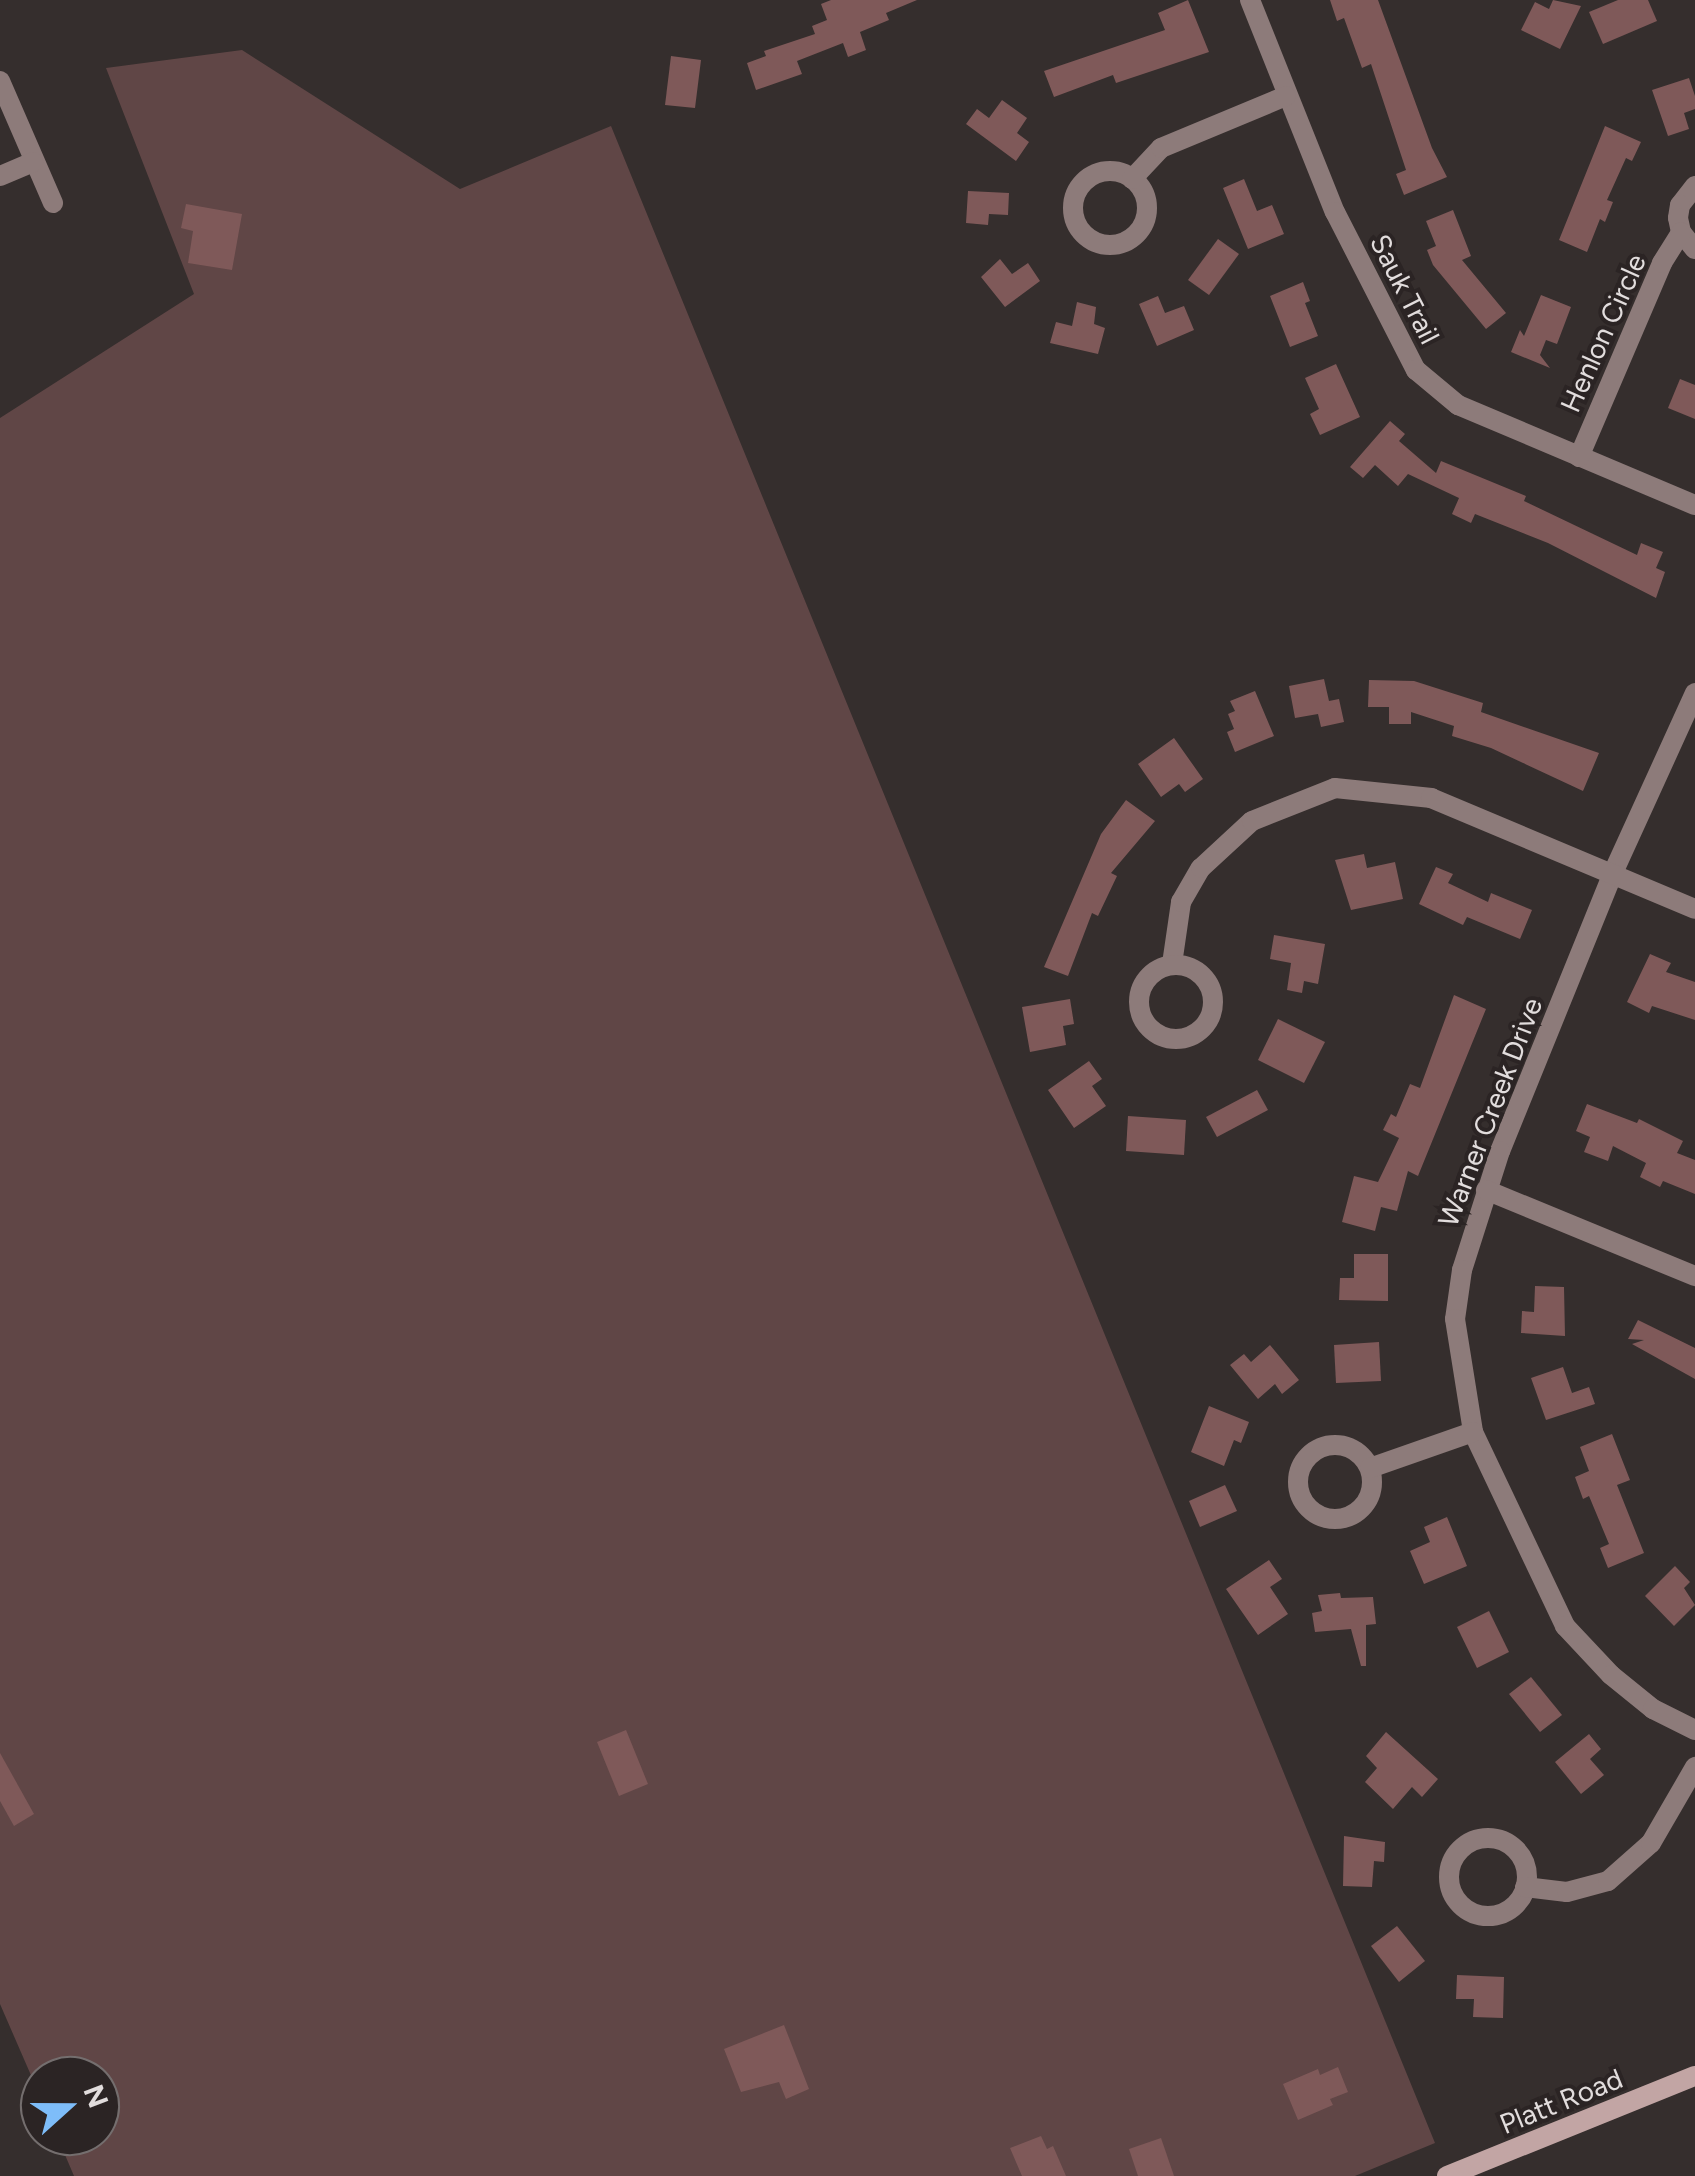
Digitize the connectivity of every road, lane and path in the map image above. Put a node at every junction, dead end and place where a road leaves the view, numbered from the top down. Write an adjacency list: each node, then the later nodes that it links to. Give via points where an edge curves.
1 (1250, 0): 3 (street, Sauk Trail)
2 (0, 80): 4 (street)
3 (1286, 96): 6 (street, via 1161,148); 11 (street, Sauk Trail, via 1381,308 1416,370 1458,406)
4 (33, 162): 5 (street); 8 (street)
5 (0, 176)
6 (1132, 179)
7 (1695, 186): 9 (street, Henlon Circle, via 1680,205)
8 (53, 204)
9 (1681, 232): 10 (street, Henlon Circle); 11 (street, Henlon Circle)
10 (1695, 250)
11 (1579, 457): 12 (street, Sauk Trail)
12 (1695, 506)
13 (1695, 694): 14 (street, Warner Creek Drive)
14 (1613, 872): 15 (street); 16 (street, via 1432,798 1334,788 1252,821 1201,868 1181,902); 17 (street, Warner Creek Drive)
15 (1695, 910)
16 (1172, 964)
17 (1486, 1190): 18 (street); 19 (street, Warner Creek Drive, via 1455,1319)
18 (1695, 1276)
19 (1473, 1432): 20 (street); 21 (street, Warner Creek Drive, via 1565,1626 1652,1710)
20 (1370, 1468)
21 (1695, 1730)
22 (1695, 1767): 23 (street, via 1651,1843 1608,1880 1567,1892)
23 (1525, 1888)
24 (1695, 2076): 25 (main road, Platt Road)
25 (1447, 2176)

